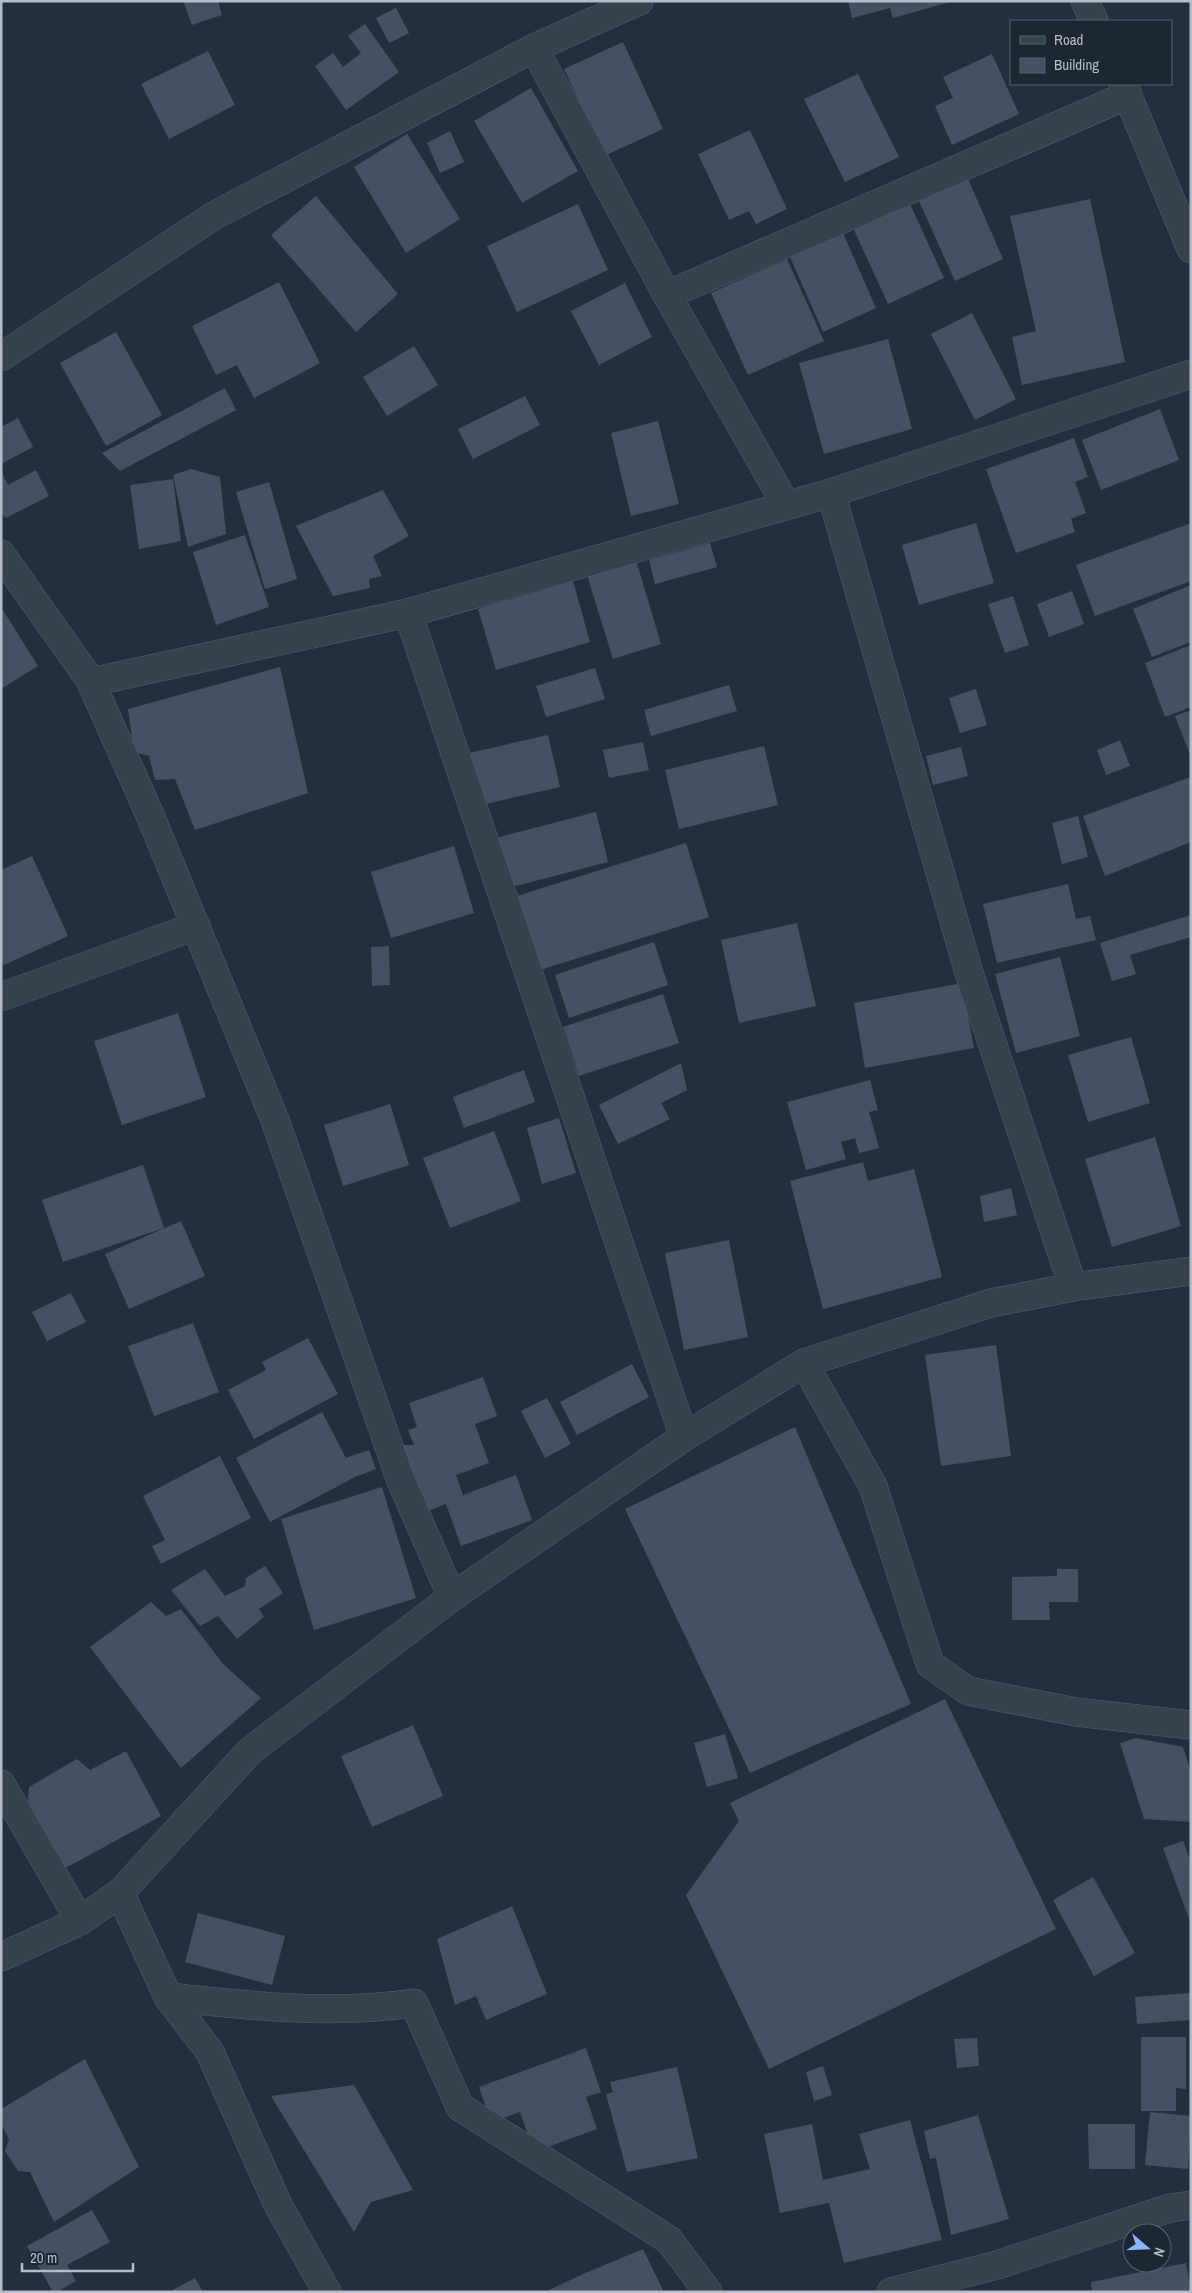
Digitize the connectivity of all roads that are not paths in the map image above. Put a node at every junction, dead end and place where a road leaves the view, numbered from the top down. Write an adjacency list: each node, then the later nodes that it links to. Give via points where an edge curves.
1 (639, 1): 4 (street)
2 (1085, 1): 3 (street)
3 (1094, 20)
4 (534, 48): 7 (street); 8 (street, via 215,215)
5 (1126, 89): 6 (street); 7 (street)
6 (1191, 249)
7 (667, 295): 11 (street)
8 (1, 357)
9 (1191, 374): 10 (street)
10 (831, 493): 11 (street); 18 (street, via 969,973)
11 (786, 505): 13 (street)
12 (1, 554): 14 (street)
13 (408, 613): 14 (street); 20 (street)
14 (91, 682): 15 (street)
15 (196, 926): 16 (street); 21 (street, via 275,1120 401,1481)
16 (1, 997)
17 (1191, 1271): 18 (street)
18 (1073, 1287): 19 (street, via 991,1303)
19 (804, 1363): 20 (street); 22 (street, via 873,1486 930,1664 968,1691 1076,1712)
20 (684, 1437): 21 (street)
21 (452, 1597): 24 (street, via 250,1752)
22 (1191, 1725)
23 (1, 1784): 25 (street)
24 (120, 1892): 25 (street); 27 (street)
25 (80, 1921): 26 (street)
26 (1, 1957)
27 (168, 1997): 29 (street, via 210,2052 277,2202); 30 (street, via 269,2008 380,2008 414,2002 460,2107 669,2240)
28 (1191, 2205): 31 (street, via 1170,2208 997,2265)
29 (327, 2292)
30 (708, 2292)
31 (891, 2292)

